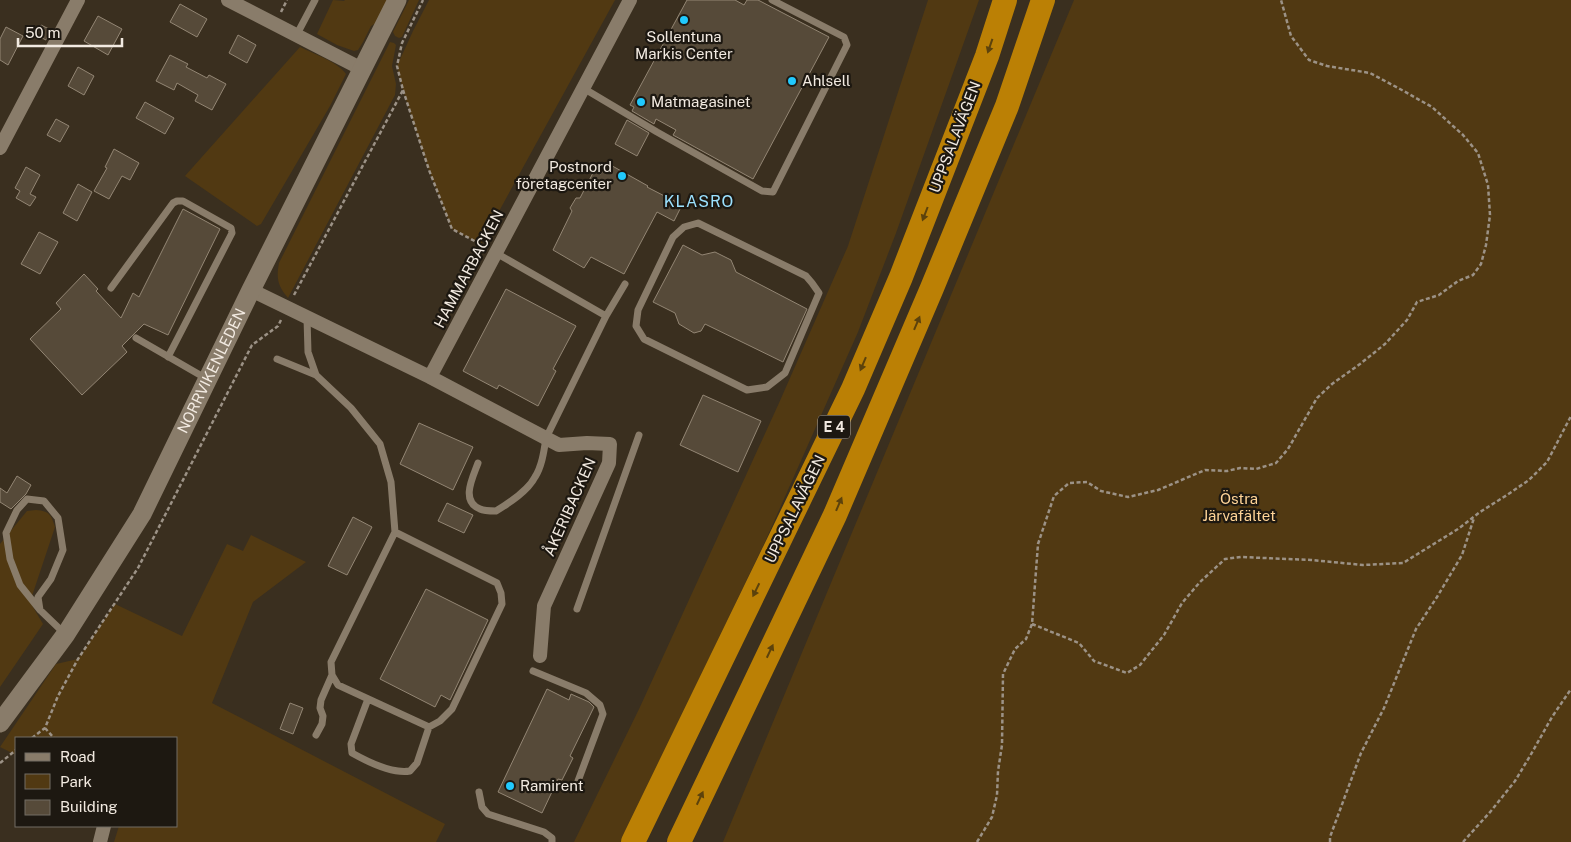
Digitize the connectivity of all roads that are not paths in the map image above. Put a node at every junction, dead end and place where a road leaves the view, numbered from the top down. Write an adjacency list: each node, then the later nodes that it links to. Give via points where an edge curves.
1 (78, 0): 12 (street)
2 (228, 0): 9 (street)
3 (314, 0): 9 (lane)
4 (397, 0): 10 (main road, NORRVIKENLEDEN)
5 (630, 0): 11 (street, HAMMARBACKEN)
6 (772, 0): 11 (lane, via 844,37 847,45 772,192 762,191)
7 (1005, 0): 45 (highway, UPPSALAVÄGEN / E 4, one-way to 45, via 905,268 852,389)
8 (1043, 0): 46 (highway, E 4, one-way to 8, via 835,515 1007,106)
9 (296, 36): 10 (street)
10 (362, 69): 16 (main road, NORRVIKENLEDEN)
11 (583, 88): 13 (street, HAMMARBACKEN)
12 (0, 148)
13 (496, 253): 17 (lane); 24 (street, HAMMARBACKEN)
14 (625, 284): 17 (lane)
15 (111, 288): 20 (lane, via 177,201 183,201 231,228 232,232)
16 (251, 290): 18 (street); 25 (main road, NORRVIKENLEDEN)
17 (606, 316): 27 (lane)
18 (307, 318): 23 (lane, via 308,352); 24 (street)
19 (136, 338): 20 (lane)
20 (168, 357): 25 (lane)
21 (277, 359): 23 (lane)
22 (693, 363): 22 (lane, via 747,390 767,387 785,373 819,293 806,276 698,223 684,227 673,237 638,310 636,326 644,339)
23 (316, 375): 29 (lane, via 351,408 380,444 391,482)
24 (430, 376): 27 (street, ÅKERIBACKEN)
25 (208, 379): 32 (main road, NORRVIKENLEDEN, via 142,514)
26 (639, 435): 30 (lane)
27 (546, 438): 28 (lane, via 535,478 515,499 496,512 479,509 471,501 468,490); 33 (street, ÅKERIBACKEN, via 559,445 610,444 608,463 544,606)
28 (478, 463)
29 (395, 532): 35 (lane, via 332,662); 38 (lane, via 497,583 501,593 502,604 452,709)
30 (577, 609)
31 (40, 610): 31 (lane, via 38,597 51,578 63,550 58,518 44,501 27,498 6,533 10,559 20,584); 32 (lane)
32 (66, 634): 37 (main road, NORRVIKENLEDEN)
33 (540, 656)
34 (533, 671): 40 (lane, via 586,693 600,704 603,714)
35 (332, 675): 36 (lane, via 338,685); 39 (lane, via 321,700 322,724)
36 (368, 699): 38 (lane); 38 (lane, via 351,744 352,753 363,759 400,773 410,771 417,763)
37 (0, 724)
38 (428, 727)
39 (316, 736)
40 (578, 781)
41 (479, 792): 44 (lane, via 482,807 488,814 544,832)
42 (104, 827): 43 (street)
43 (100, 842)
44 (552, 842)
45 (633, 842)
46 (679, 842)

